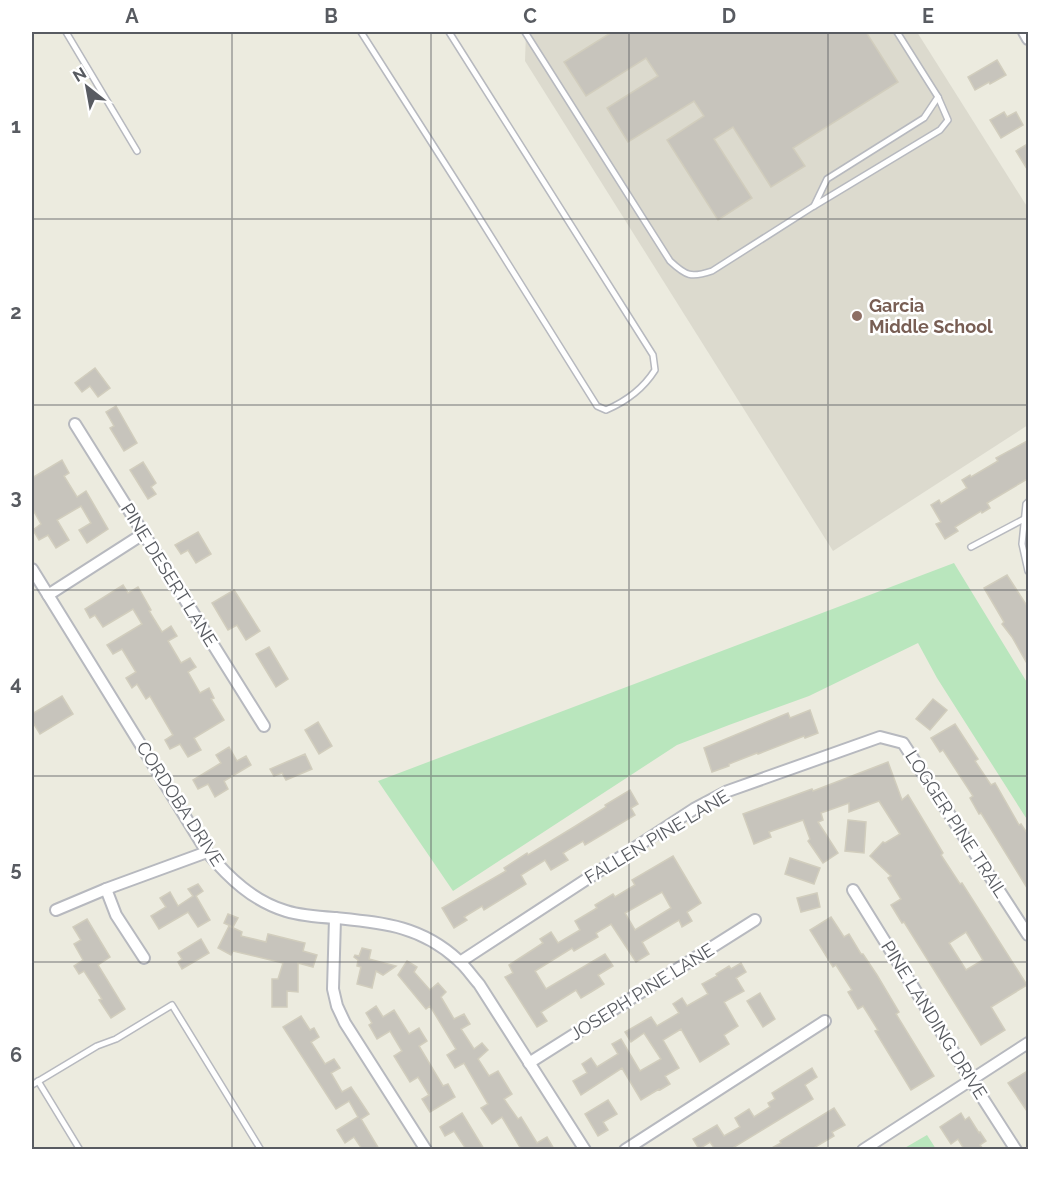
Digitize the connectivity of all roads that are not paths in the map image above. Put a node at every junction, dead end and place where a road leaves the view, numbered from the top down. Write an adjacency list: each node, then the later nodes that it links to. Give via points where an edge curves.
1 (66, 32): 9 (lane)
2 (361, 32): 3 (lane, via 597,406 606,410 618,405 648,382 655,370 652,355)
3 (449, 32)
4 (525, 32): 10 (lane, via 670,261 681,272 698,276 712,271)
5 (897, 32): 8 (lane)
6 (1024, 32): 7 (street)
7 (1029, 39)
8 (938, 97): 10 (lane, via 924,118 826,179); 10 (lane, via 948,120 940,130)
9 (137, 151)
10 (814, 206)
11 (75, 424): 14 (street, PINE DESERT LANE)
12 (1029, 502): 13 (lane)
13 (1024, 519): 15 (lane); 17 (lane, via 1022,544)
14 (143, 534): 18 (street); 19 (street, PINE DESERT LANE)
15 (971, 547)
16 (32, 569): 18 (street, CORDOBA DRIVE)
17 (1029, 571)
18 (48, 595): 21 (street, CORDOBA DRIVE)
19 (264, 726)
20 (903, 743): 27 (street, LOGGER PINE TRAIL); 29 (street, FALLEN PINE LANE, via 880,737 728,791)
21 (207, 852): 22 (street); 25 (street, CORDOBA DRIVE, via 242,888 264,901 286,911)
22 (106, 889): 24 (street); 28 (street)
23 (853, 890): 33 (street, PINE LANDING DRIVE)
24 (56, 910)
25 (335, 918): 29 (street, CORDOBA DRIVE, via 411,930 432,940); 38 (street, via 333,989 337,1006)
26 (755, 920): 32 (street, JOSEPH PINE LANE)
27 (1029, 935)
28 (144, 958)
29 (460, 962): 32 (street, CORDOBA DRIVE, via 479,984)
30 (825, 1021): 40 (street)
31 (1029, 1043): 33 (street)
32 (529, 1064): 39 (street, CORDOBA DRIVE)
33 (970, 1080): 41 (street); 42 (street, PINE LANDING DRIVE)
34 (38, 1081): 35 (lane); 36 (lane); 37 (lane, via 172,1005)
35 (32, 1085)
36 (80, 1149)
37 (261, 1149)
38 (426, 1149)
39 (585, 1149)
40 (625, 1149)
41 (863, 1149)
42 (1016, 1149)

